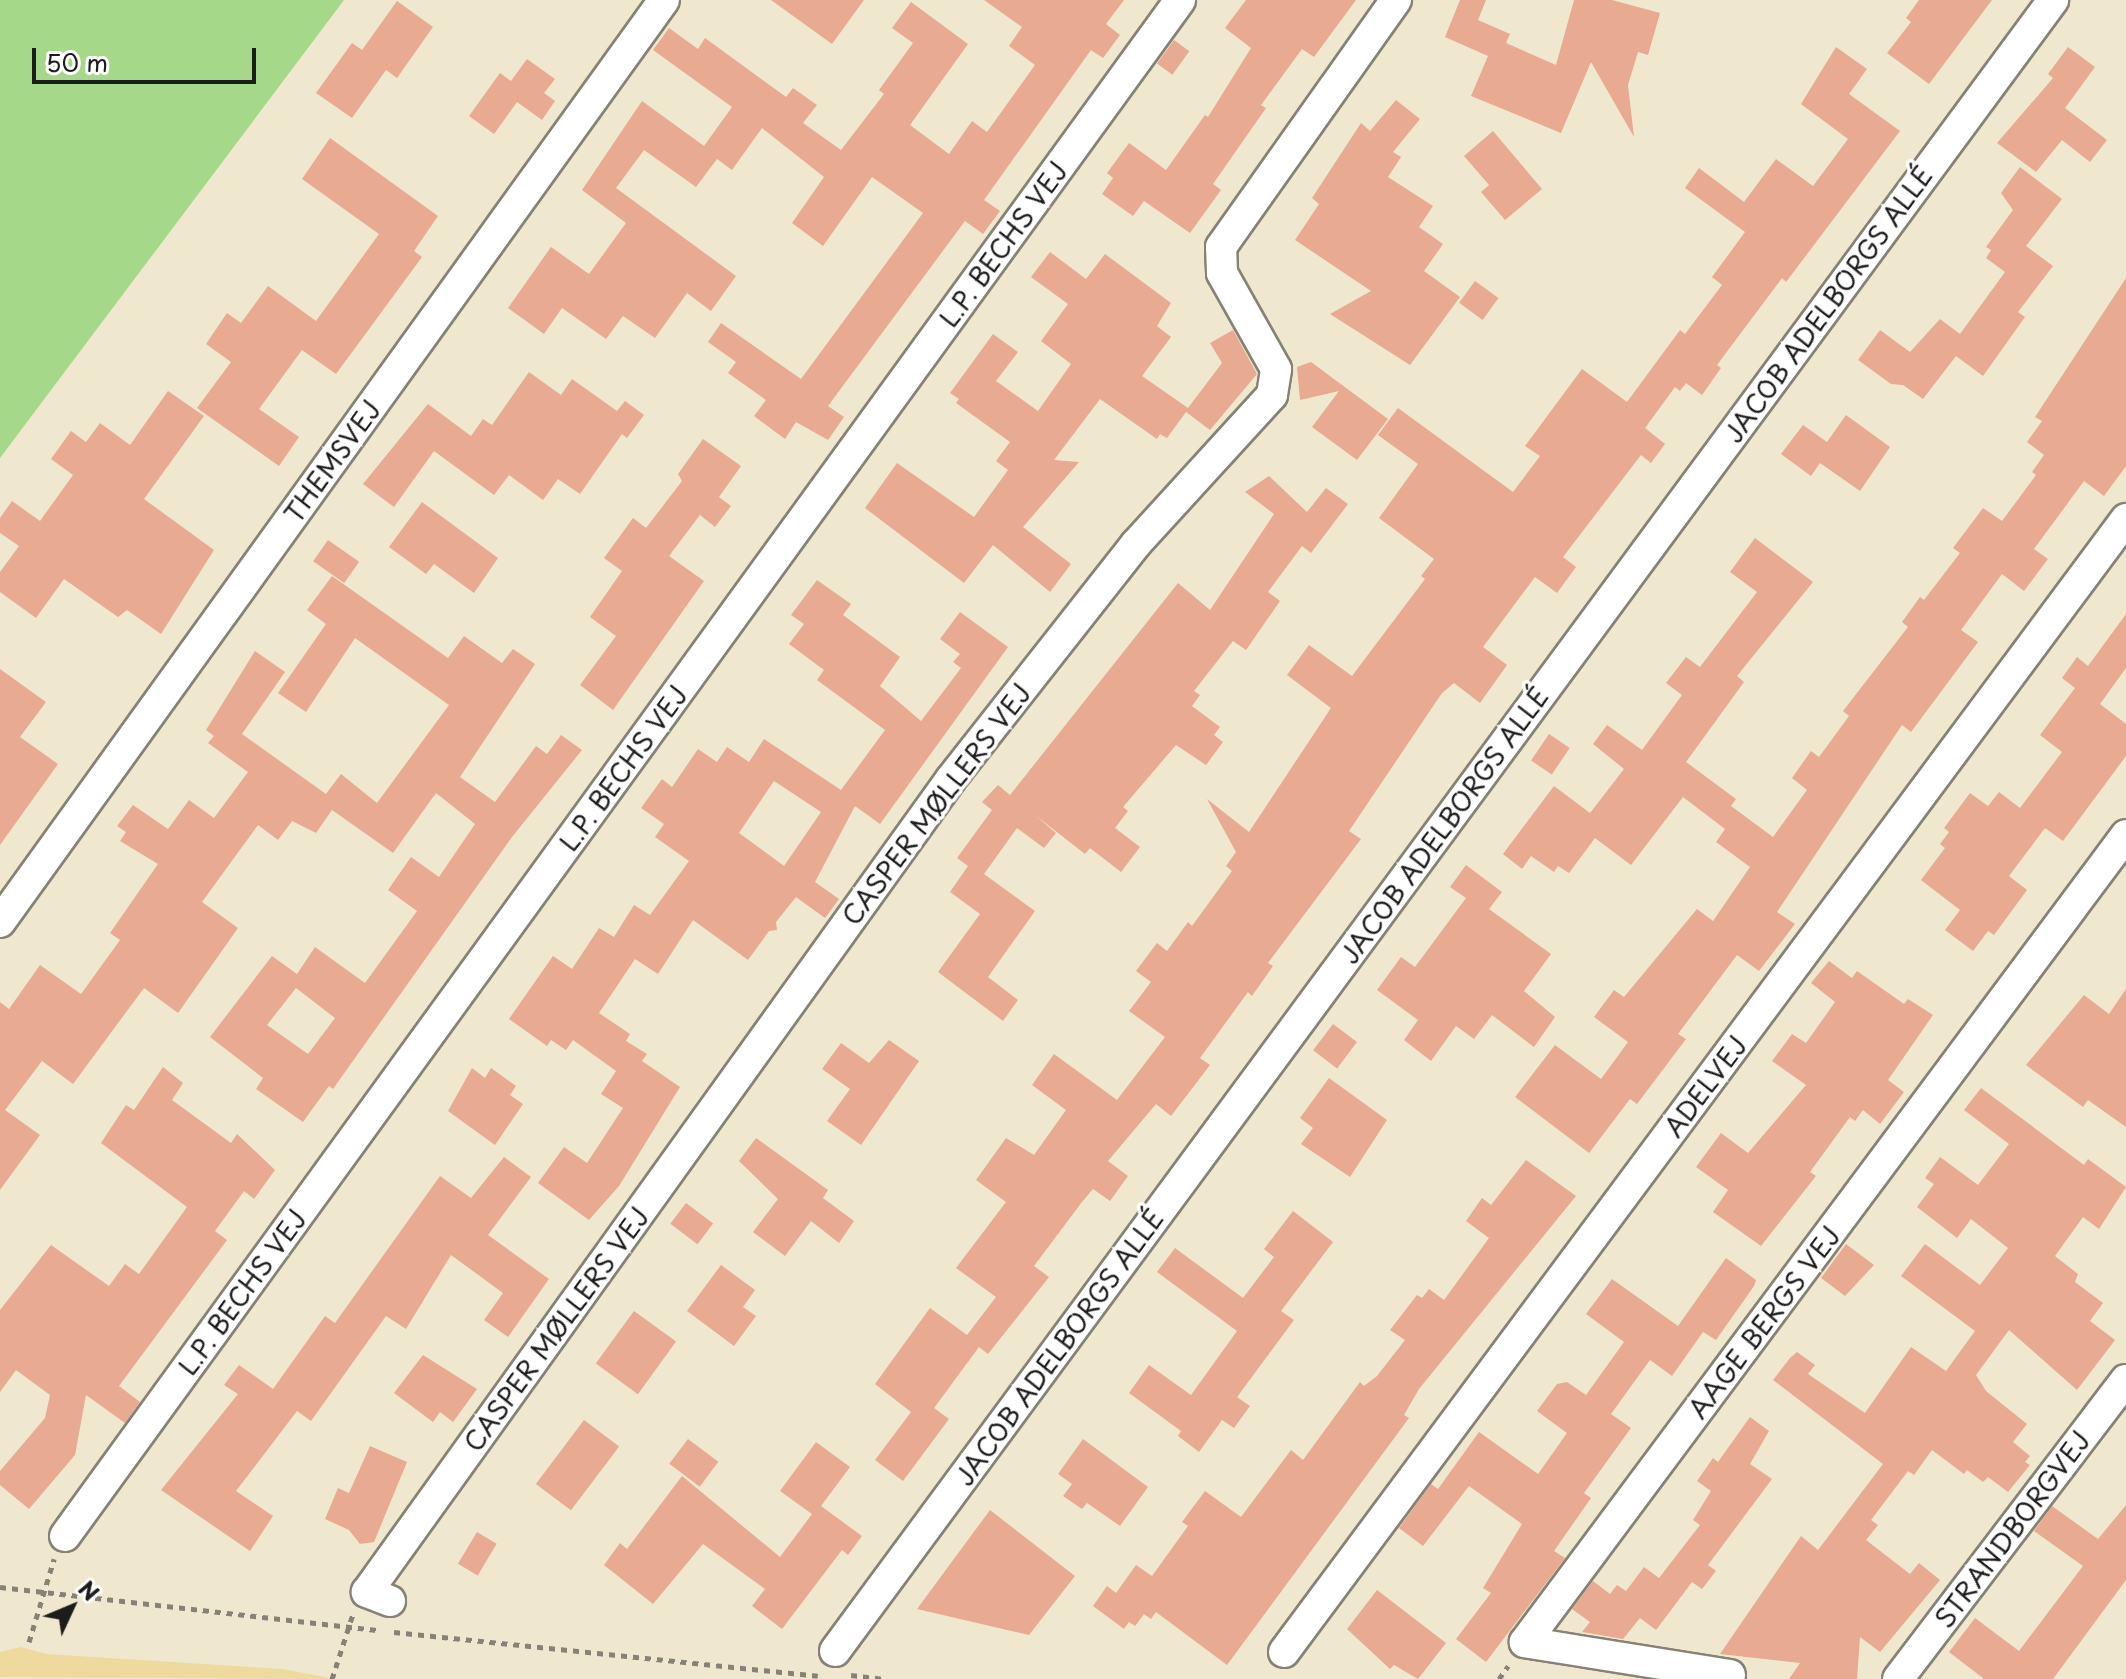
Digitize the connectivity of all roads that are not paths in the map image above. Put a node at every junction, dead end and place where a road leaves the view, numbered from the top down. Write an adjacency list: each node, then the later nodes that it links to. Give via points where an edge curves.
1 (664, 0): 7 (street, THEMSVEJ)
2 (1180, 0): 9 (street, L.P. BECHS VEJ)
3 (1396, 0): 10 (street, CASPER MØLLERS VEJ, via 1221,247 1218,260 1225,281 1276,369 1272,395 1135,545 951,779)
4 (2053, 0): 12 (street, JACOB ADELBORGS ALLÉ)
5 (2126, 519): 11 (street, ADELVEJ)
6 (2126, 835): 13 (street, AAGE BERGS VEJ, via 1525,1642)
7 (0, 922)
8 (2126, 1380): 14 (street, STRANDBORGVEJ)
9 (65, 1536)
10 (378, 1597)
11 (1284, 1652)
12 (832, 1667)
13 (1730, 1675)
14 (1898, 1679)

